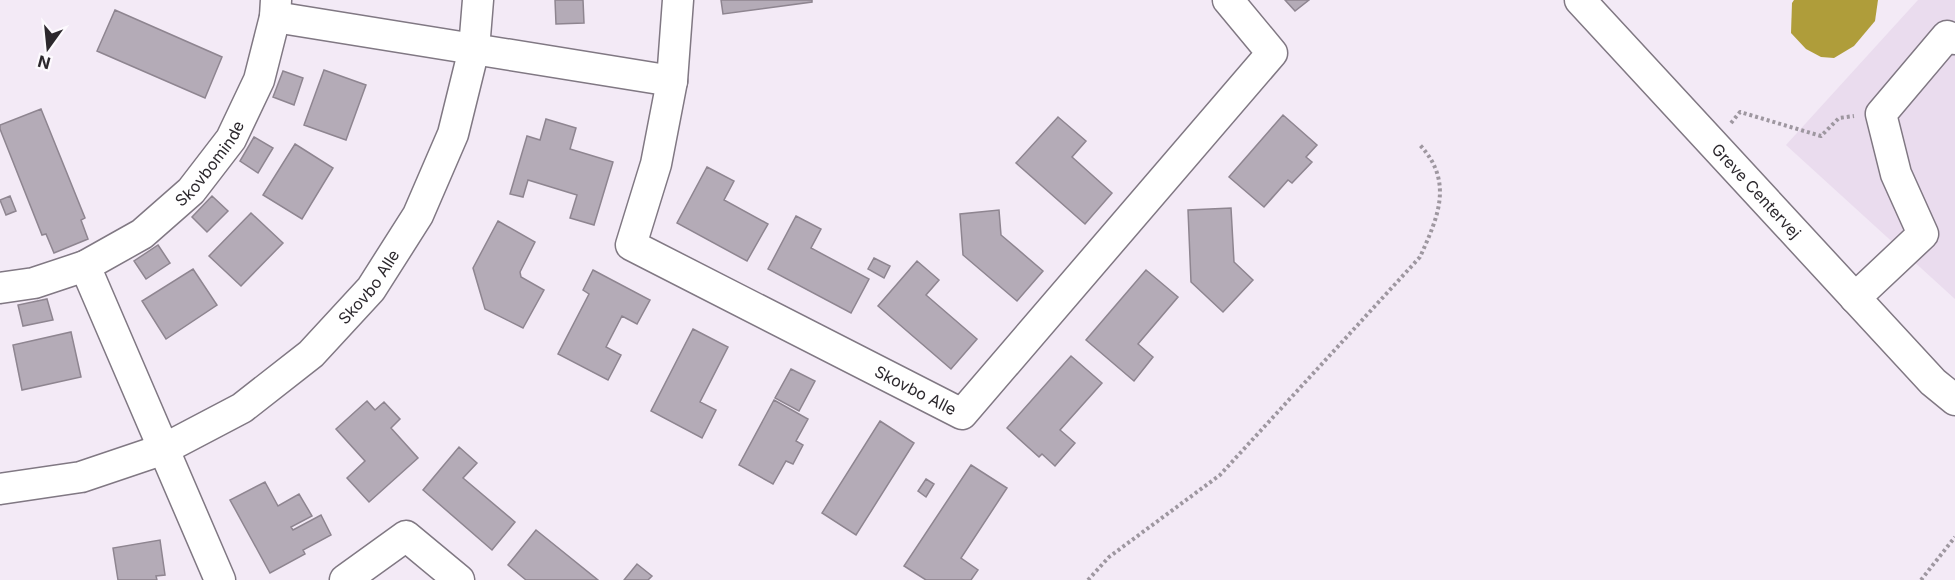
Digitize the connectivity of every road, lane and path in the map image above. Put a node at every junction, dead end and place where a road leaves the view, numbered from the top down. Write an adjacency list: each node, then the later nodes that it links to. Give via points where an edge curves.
1 (478, 0): 7 (street, Skovbo Alle)
2 (678, 0): 8 (street, Skovbo Alle)
3 (1228, 0): 8 (street, Skovbo Alle, via 1272,54 962,414 631,245 656,164)
4 (1580, 0): 10 (street, Greve Centervej)
5 (276, 8): 7 (street, Skovbominde); 12 (street, Skovbominde, via 259,80 225,148 191,191 142,234)
6 (1955, 39): 9 (street, via 1947,36)
7 (474, 49): 8 (street); 17 (street, Skovbo Alle, via 453,134 436,175 418,215 371,289 311,354 242,408)
8 (672, 81)
9 (1881, 114): 10 (path, via 1839,118 1821,136 1740,112); 14 (street, via 1896,174 1923,234)
10 (1712, 144): 14 (street, Greve Centervej)
11 (1420, 145): 23 (path, via 1432,157 1441,187 1436,222 1420,257 1220,475 1109,557)
12 (85, 266): 13 (street, Skovbominde, via 34,283); 17 (street)
13 (0, 288)
14 (1855, 298): 15 (street, Greve Centervej)
15 (1944, 391): 16 (street, Greve Centervej)
16 (1955, 414)
17 (164, 449): 18 (street, Skovbo Alle, via 81,477); 20 (street)
18 (0, 489)
19 (1955, 537): 24 (path)
20 (220, 580)
21 (345, 580): 22 (street, via 406,536)
22 (459, 580)
23 (1088, 580)
24 (1921, 580)

